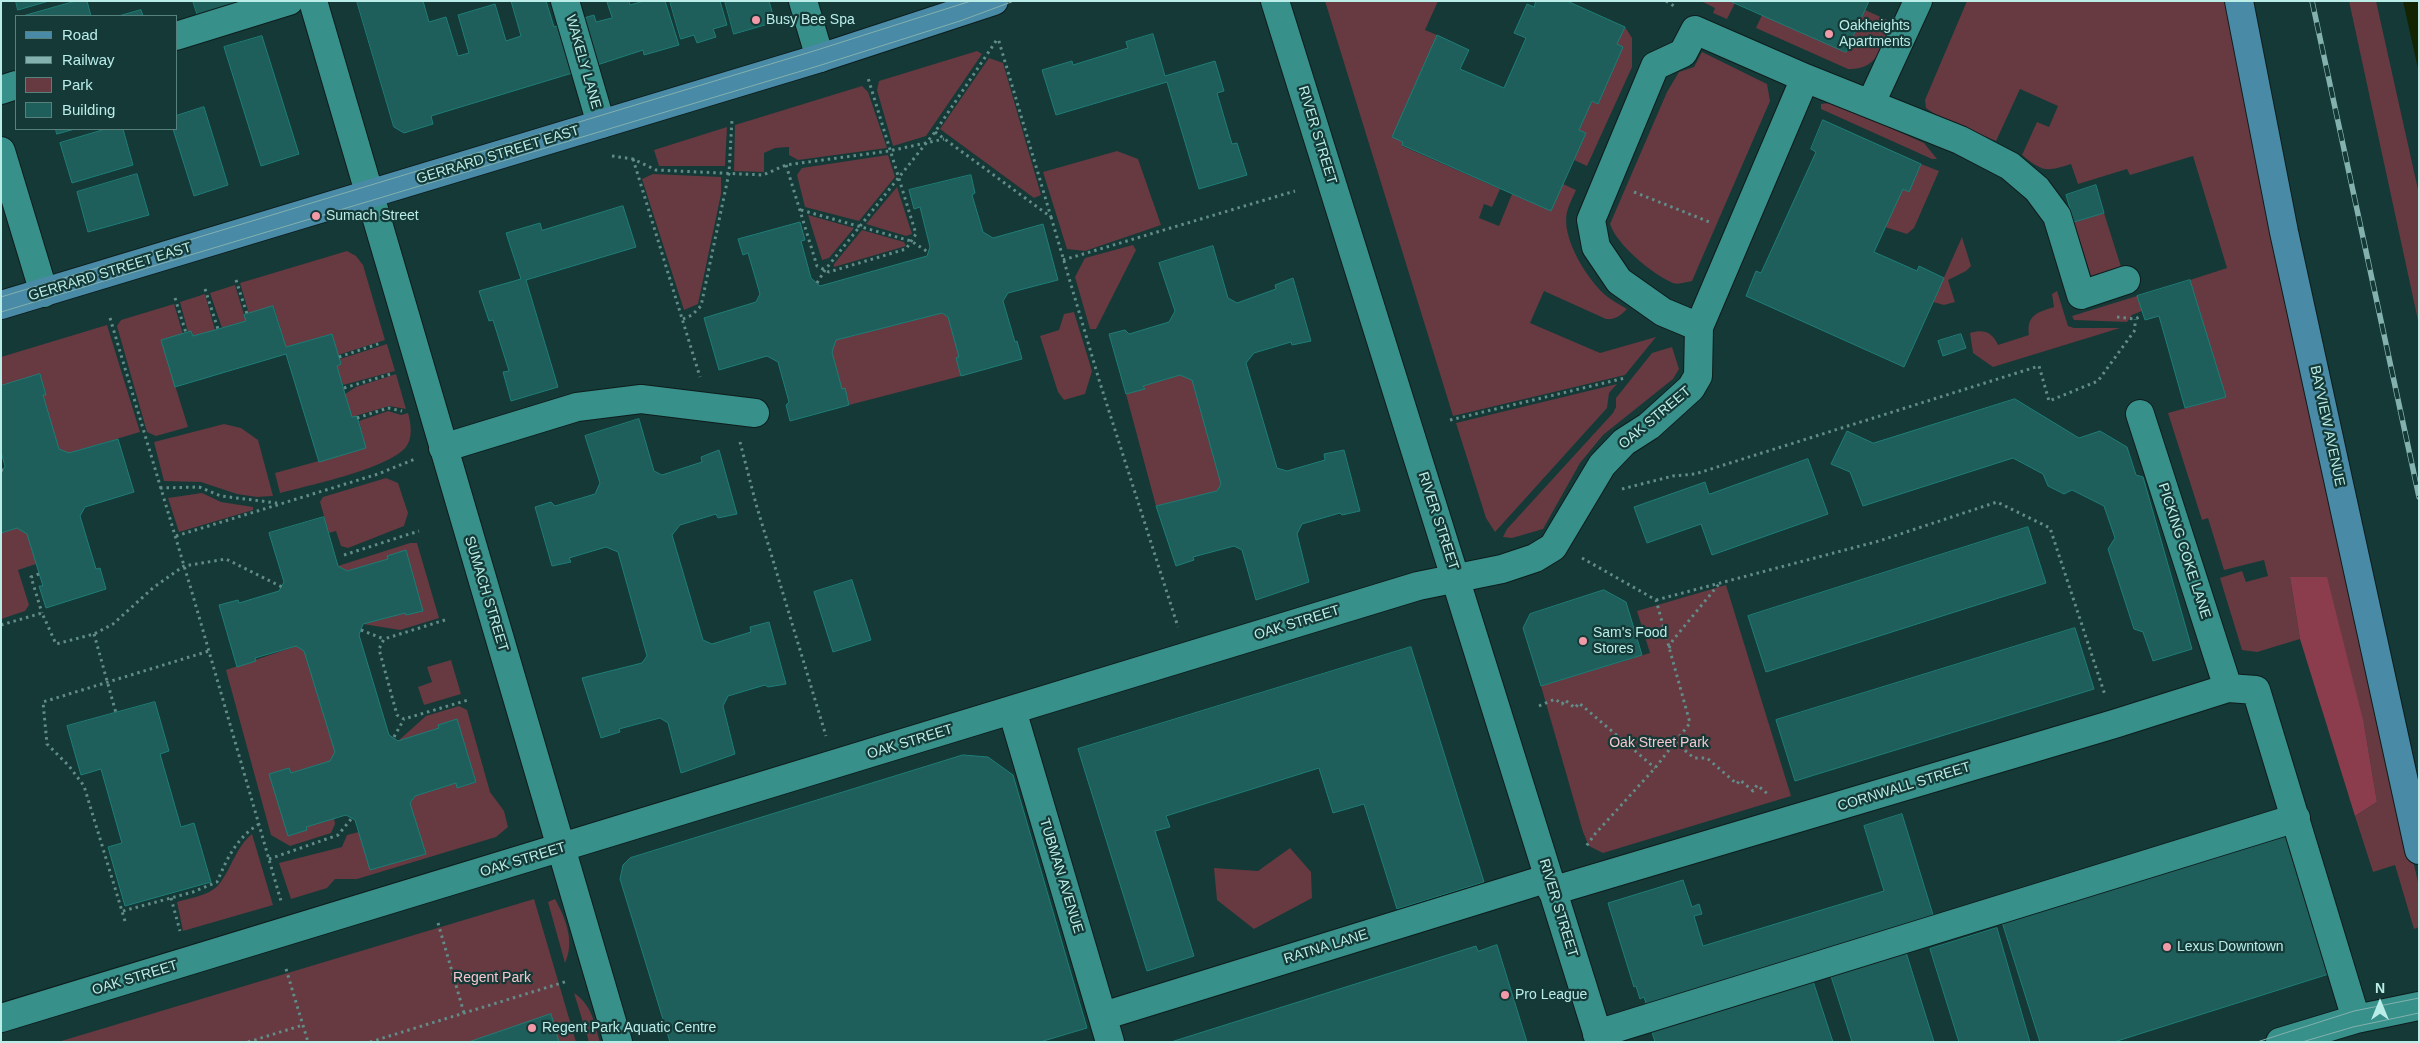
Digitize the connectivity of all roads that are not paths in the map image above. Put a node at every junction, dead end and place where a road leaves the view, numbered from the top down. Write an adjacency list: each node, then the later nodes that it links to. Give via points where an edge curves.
1 (289, 1): 9 (street)
2 (312, 1): 17 (street, SUMACH STREET)
3 (565, 1): 15 (street, WAKELY LANE)
4 (803, 1): 10 (street)
5 (994, 1): 10 (main road, GERRARD STREET EAST)
6 (1275, 1): 25 (street, RIVER STREET)
7 (1918, 1): 14 (street)
8 (2239, 1): 30 (main road, BAYVIEW AVENUE, via 2286,242)
9 (178, 35)
10 (820, 58): 15 (main road, GERRARD STREET EAST)
11 (1805, 78): 14 (street); 21 (street, OAK STREET); 21 (street, via 1695,30 1683,53 1655,66 1605,181 1590,220 1596,247 1619,281 1663,312)
12 (15, 85): 13 (street)
13 (1, 90)
14 (1871, 103): 18 (street, via 1960,140 2010,166 2036,189 2057,216 2081,295)
15 (601, 124): 17 (main road, GERRARD STREET EAST)
16 (1, 151): 19 (street)
17 (369, 194): 19 (main road, GERRARD STREET EAST); 24 (street, SUMACH STREET)
18 (2126, 280)
19 (44, 292): 20 (main road, GERRARD STREET EAST)
20 (1, 305)
21 (1699, 327): 25 (street, OAK STREET, via 1698,376 1692,388 1649,426 1624,442 1602,465 1553,547 1535,558)
22 (755, 414): 24 (street, via 641,399 577,406)
23 (2140, 414): 26 (street, PICKING COKE LANE)
24 (442, 448): 29 (street, SUMACH STREET)
25 (1456, 578): 27 (street, OAK STREET, via 1418,586); 31 (street, RIVER STREET)
26 (2228, 688): 28 (street, CORNWALL STREET, via 2256,690); 31 (street, CORNWALL STREET, via 2114,724)
27 (1012, 710): 29 (street, OAK STREET); 33 (street, TUBMAN AVENUE)
28 (2296, 818): 35 (street); 36 (street)
29 (562, 848): 34 (street, OAK STREET); 37 (street, SUMACH STREET)
30 (2419, 850)
31 (1550, 884): 33 (street, RATNA LANE, via 1273,963); 36 (street, RIVER STREET)
32 (2415, 1006): 35 (street)
33 (1103, 1016): 38 (street, TUBMAN AVENUE)
34 (1, 1018)
35 (2356, 1019): 39 (street)
36 (1599, 1038)
37 (618, 1042)
38 (1110, 1042)
39 (2280, 1042)

